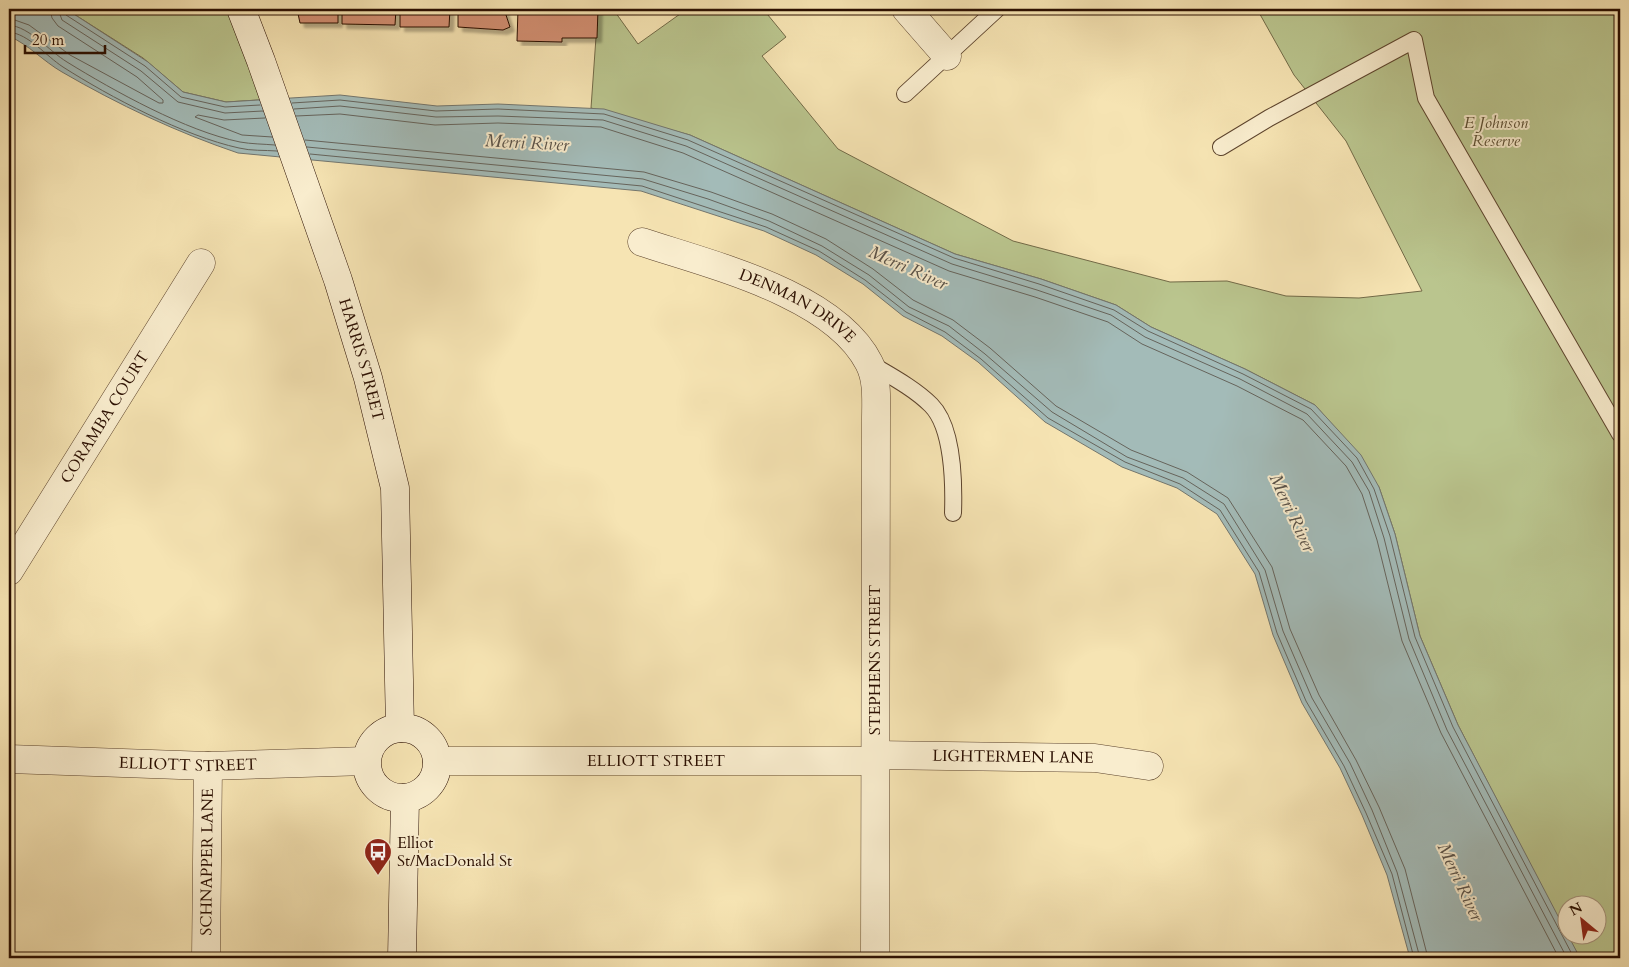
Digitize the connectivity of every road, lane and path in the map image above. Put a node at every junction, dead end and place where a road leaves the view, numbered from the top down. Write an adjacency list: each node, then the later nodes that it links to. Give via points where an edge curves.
1 (241, 9): 13 (street, HARRIS STREET, via 308,194 368,378 395,488)
2 (906, 9): 4 (street)
3 (998, 9): 4 (lane)
4 (947, 56): 5 (lane)
5 (905, 94)
6 (1221, 147): 10 (lane, via 1414,40 1426,98)
7 (642, 242): 9 (street, DENMAN DRIVE, via 765,283 792,297 833,322)
8 (201, 263): 12 (street, CORAMBA COURT)
9 (869, 363): 11 (lane, DENMAN DRIVE, via 930,404 940,418 952,475); 14 (street, STEPHENS STREET, via 876,387)
10 (1620, 434)
11 (953, 513)
12 (9, 571)
13 (400, 728): 16 (street, via 429,740); 17 (street, via 390,730 374,742)
14 (875, 758): 16 (street, ELLIOTT STREET); 19 (street, LIGHTERMEN LANE, via 1095,758); 23 (street, STEPHENS STREET)
15 (9, 759): 18 (street, ELLIOTT STREET)
16 (437, 760): 20 (street, via 432,782 415,796)
17 (366, 761): 18 (street, ELLIOTT STREET); 20 (street, via 373,784 392,797)
18 (208, 766): 21 (street, SCHNAPPER LANE)
19 (1149, 766)
20 (405, 798): 22 (street)
21 (206, 958)
22 (402, 958)
23 (874, 958)

